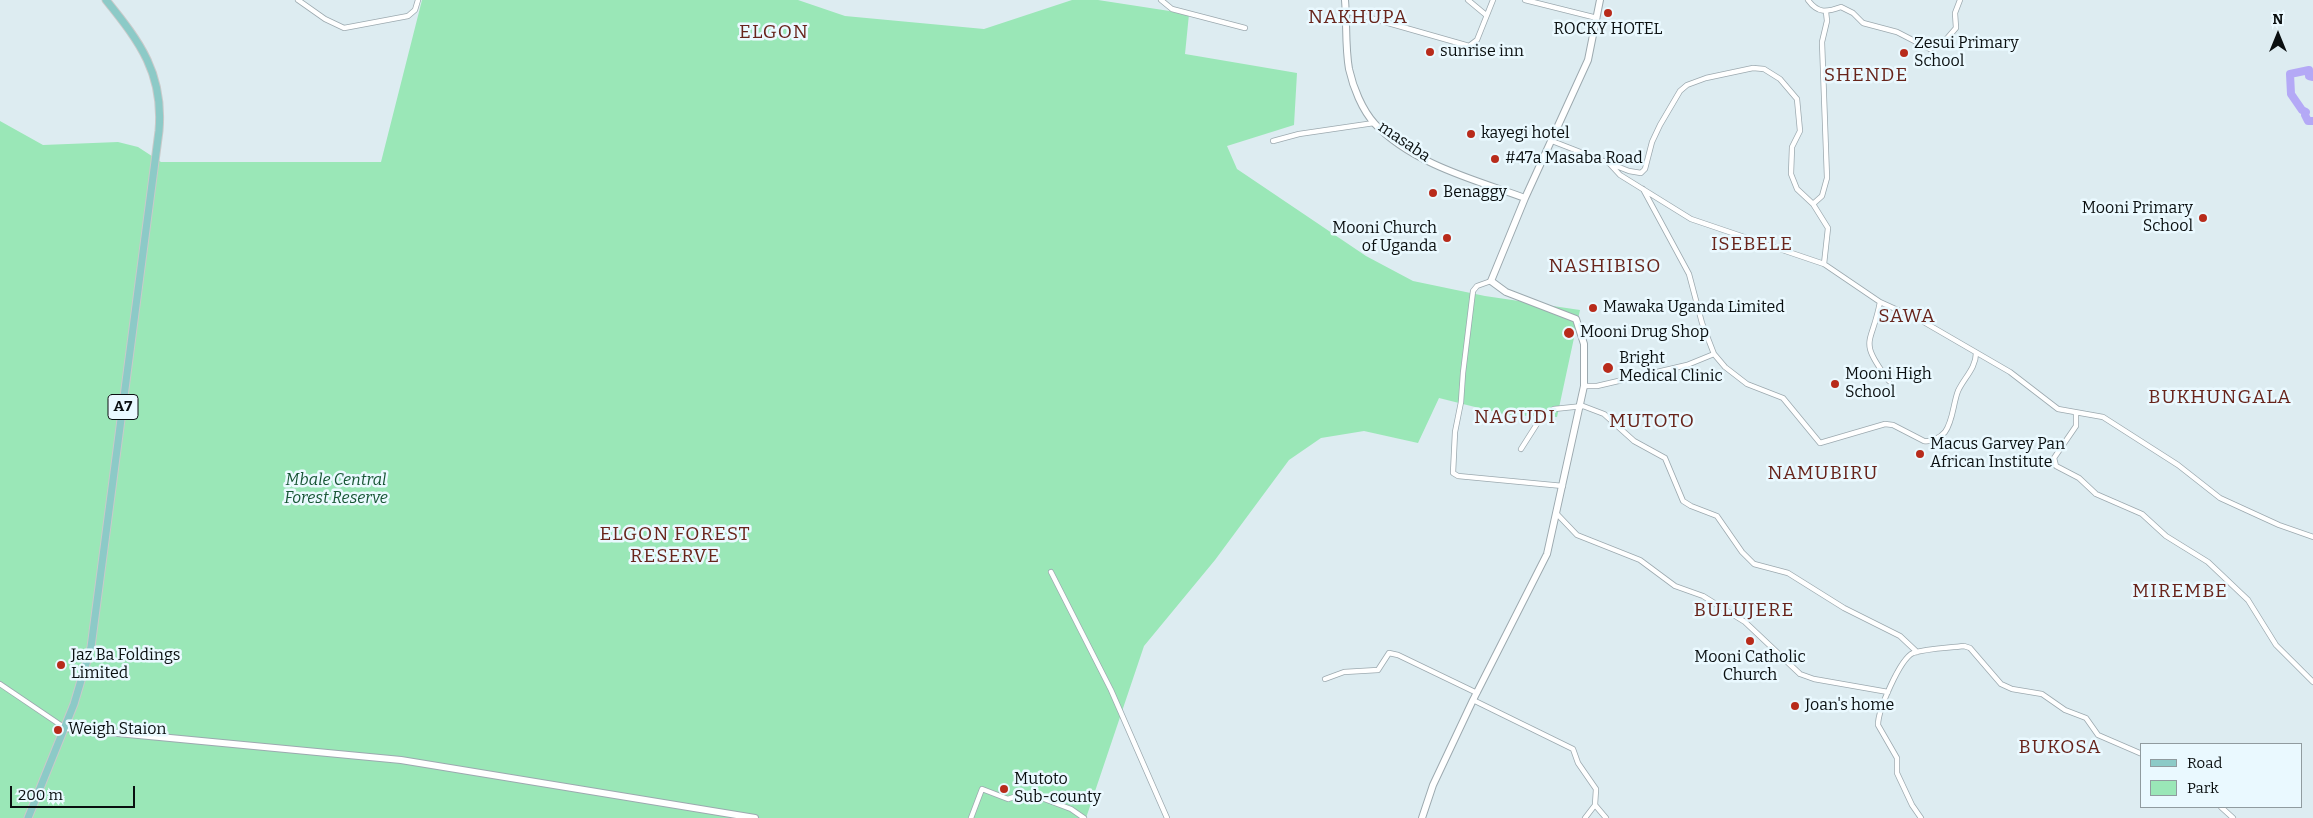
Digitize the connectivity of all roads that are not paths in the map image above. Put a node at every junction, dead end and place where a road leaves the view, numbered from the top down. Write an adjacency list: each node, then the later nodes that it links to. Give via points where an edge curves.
1 (106, 0): 44 (main road, A7, via 133,34 152,67 160,97 160,123 95,618 84,672)
2 (298, 0): 3 (street, via 344,28 408,16 415,10)
3 (418, 0)
4 (1161, 0): 16 (street, via 1172,9)
5 (1345, 0): 12 (street, masaba)
6 (1468, 0): 14 (street)
7 (1493, 0): 14 (street)
8 (1525, 0): 15 (street)
9 (1600, 0): 15 (street)
10 (1808, 0): 13 (street, via 1818,10)
11 (1960, 0): 13 (street, via 1955,13 1956,28 1933,49 1927,49 1897,32 1863,23 1841,6)
12 (1346, 11): 14 (street, via 1468,46 1477,40); 17 (street, masaba, via 1349,69)
13 (1826, 12): 23 (street, via 1822,42 1827,178 1822,196)
14 (1486, 15)
15 (1597, 18): 19 (street, via 1588,60)
16 (1245, 28)
17 (1374, 123): 18 (street); 22 (street, masaba, via 1422,157)
18 (1273, 141)
19 (1552, 141): 20 (street); 22 (street)
20 (1608, 162): 21 (street, via 1620,175); 23 (street, via 1641,173 1646,169 1660,125 1680,91 1706,78 1764,68 1780,79 1797,99 1800,131 1792,147 1792,174 1797,189)
21 (1643, 188): 24 (street, via 1691,219); 28 (street, via 1689,274)
22 (1525, 198): 25 (street)
23 (1813, 204): 24 (street, via 1828,228)
24 (1824, 264): 26 (street)
25 (1491, 281): 30 (street, via 1506,292 1576,319 1584,344); 34 (street, via 1477,286 1474,291 1455,432 1453,473)
26 (1880, 302): 27 (street); 29 (street, via 1869,347)
27 (1976, 352): 28 (street, via 1973,366 1959,390 1947,430 1941,436 1927,441 1885,424 1822,443 1783,398 1747,384); 32 (street, via 2010,372 2053,406)
28 (1714, 354): 30 (street, via 1687,365 1597,386)
29 (1889, 381)
30 (1584, 386): 31 (street)
31 (1579, 406): 33 (street, via 1556,408 1546,413); 34 (street); 38 (street, via 1604,414 1634,440 1665,458 1683,501 1717,516 1754,564 1788,573 1844,608 1900,636)
32 (2076, 413): 36 (street, via 2103,417 2178,465 2226,502); 40 (street, via 2076,426 2054,458 2056,466 2079,478 2096,494 2142,514 2166,536 2208,562 2248,600 2276,646)
33 (1522, 448)
34 (1563, 486): 35 (street)
35 (1557, 514): 42 (street, via 1576,535 1640,560 1675,586 1700,595 1745,622 1800,674); 43 (street, via 1547,554)
36 (2313, 537)
37 (1050, 572): 52 (street, via 1111,690)
38 (1917, 652): 42 (street, via 1905,661); 45 (street, via 1970,648 2000,684 2042,694 2065,710 2086,718 2098,736)
39 (1325, 679): 43 (street, via 1344,672 1378,670 1389,653)
40 (2313, 682)
41 (0, 684): 44 (street)
42 (1888, 692): 57 (street, via 1878,725 1897,758 1897,773)
43 (1475, 697): 46 (street, via 1573,749 1578,763 1596,789); 53 (street, via 1433,785)
44 (65, 728): 48 (main road, A7); 49 (street, via 401,760)
45 (2140, 753)
46 (1595, 805): 55 (street); 56 (street)
47 (2222, 808): 58 (street)
48 (28, 818)
49 (756, 818)
50 (971, 818): 51 (street, via 982,789 1008,799 1031,794 1072,808)
51 (1084, 818)
52 (1167, 818)
53 (1422, 818): 54 (street)
54 (1427, 818)
55 (1585, 818)
56 (1606, 818)
57 (1921, 818)
58 (2233, 818)

